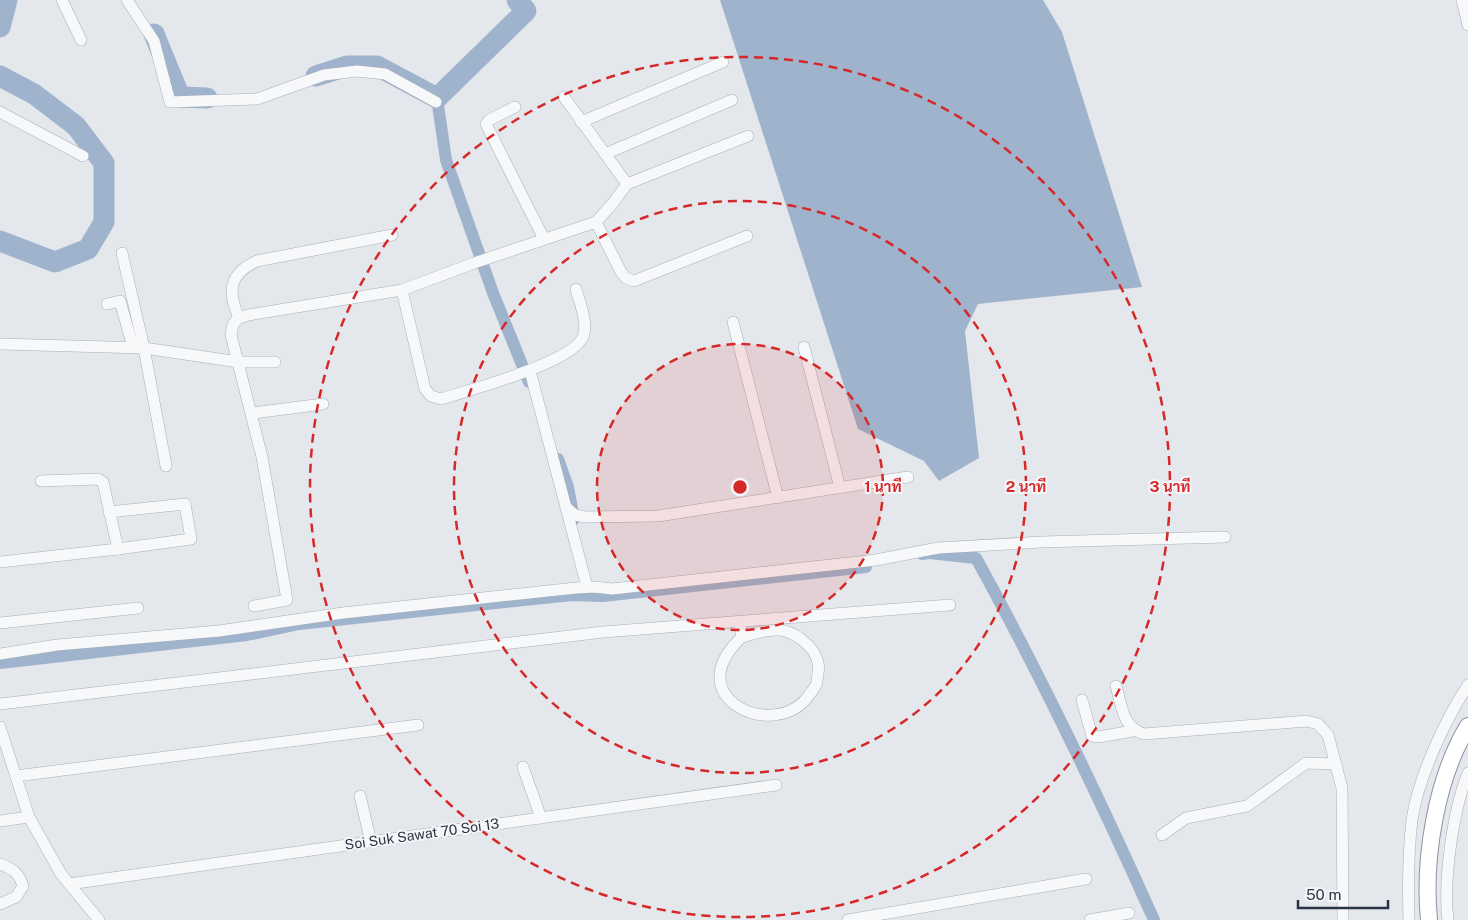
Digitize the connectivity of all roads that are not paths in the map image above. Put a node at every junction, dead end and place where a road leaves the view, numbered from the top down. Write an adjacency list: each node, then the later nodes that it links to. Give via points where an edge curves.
1 (62, 0): 5 (street)
2 (127, 0): 9 (street, via 154,41 170,102 257,99 324,74 357,71 385,74)
3 (1462, 0): 4 (street)
4 (1468, 25)
5 (81, 40)
6 (723, 62): 12 (street)
7 (564, 97): 12 (street)
8 (732, 100): 14 (street)
9 (436, 102)
10 (516, 107): 20 (street, via 486,124)
11 (0, 112): 15 (street)
12 (581, 122): 14 (street)
13 (748, 136): 16 (street)
14 (605, 154): 16 (street)
15 (83, 156)
16 (627, 184): 17 (street)
17 (596, 222): 19 (street, via 621,272 634,281); 20 (street)
18 (392, 235): 25 (street, via 257,261 244,267 236,274 232,288)
19 (746, 236)
20 (544, 239): 23 (street)
21 (122, 253): 28 (street)
22 (576, 289): 32 (street, via 584,317 584,336 576,348)
23 (402, 290): 25 (street); 32 (street, via 426,389 431,396 440,399)
24 (107, 304): 28 (street, via 120,301)
25 (239, 318): 30 (street, via 232,324 231,335)
26 (733, 322): 39 (street)
27 (0, 344): 28 (street)
28 (138, 347): 30 (street); 35 (street)
29 (804, 348): 38 (street)
30 (239, 362): 31 (street); 34 (street)
31 (275, 362)
32 (530, 371): 40 (street)
33 (323, 404): 34 (street)
34 (253, 413): 47 (street, via 287,600)
35 (166, 466)
36 (908, 477): 38 (street)
37 (41, 481): 41 (street, via 98,478 103,482)
38 (840, 488): 39 (street)
39 (778, 498): 40 (street, via 658,516 585,517)
40 (568, 509): 45 (street)
41 (109, 512): 43 (street); 43 (street, via 185,504 191,539)
42 (1225, 537): 45 (street, via 938,548 844,564 612,589)
43 (118, 549): 44 (street)
44 (0, 562)
45 (587, 587): 52 (street)
46 (950, 605): 49 (street)
47 (254, 606)
48 (138, 608): 50 (street)
49 (739, 621): 51 (street); 56 (street, via 602,632)
50 (0, 623)
51 (742, 637): 51 (street, via 719,669 720,684 728,697 741,710 757,715 780,713 802,705 816,684 819,663 811,648 792,633 777,630)
52 (0, 654)
53 (1468, 685): 82 (street, via 1430,759 1413,818)
54 (1116, 686): 60 (street, via 1127,724)
55 (1082, 700): 60 (street, via 1092,736)
56 (0, 704)
57 (418, 725): 65 (street)
58 (1468, 726): 83 (highway, via 1442,789 1434,822 1428,860)
59 (0, 727): 61 (street)
60 (1133, 731): 62 (street, via 1144,734 1307,721 1318,724 1328,735)
61 (2, 740): 65 (street)
62 (1336, 764): 71 (street, via 1306,763 1247,806 1186,818); 81 (street, via 1342,788)
63 (523, 767): 69 (street)
64 (1468, 773): 84 (street, via 1455,825 1449,870)
65 (16, 776): 68 (street)
66 (776, 785): 69 (street, Soi Suk Sawat 70 Soi 13)
67 (360, 796): 72 (street)
68 (29, 817): 70 (street); 75 (street)
69 (541, 818): 72 (street, Soi Suk Sawat 70 Soi 13)
70 (0, 820)
71 (1162, 835)
72 (371, 842): 75 (street, Soi Suk Sawat 70 Soi 13)
73 (0, 864): 76 (street, via 13,869 23,886 16,897)
74 (1086, 879): 79 (street)
75 (69, 884): 78 (street)
76 (0, 904)
77 (1129, 913): 80 (street)
78 (99, 920)
79 (848, 920)
80 (1090, 920)
81 (1343, 920)
82 (1406, 920)
83 (1429, 920)
84 (1448, 920)

